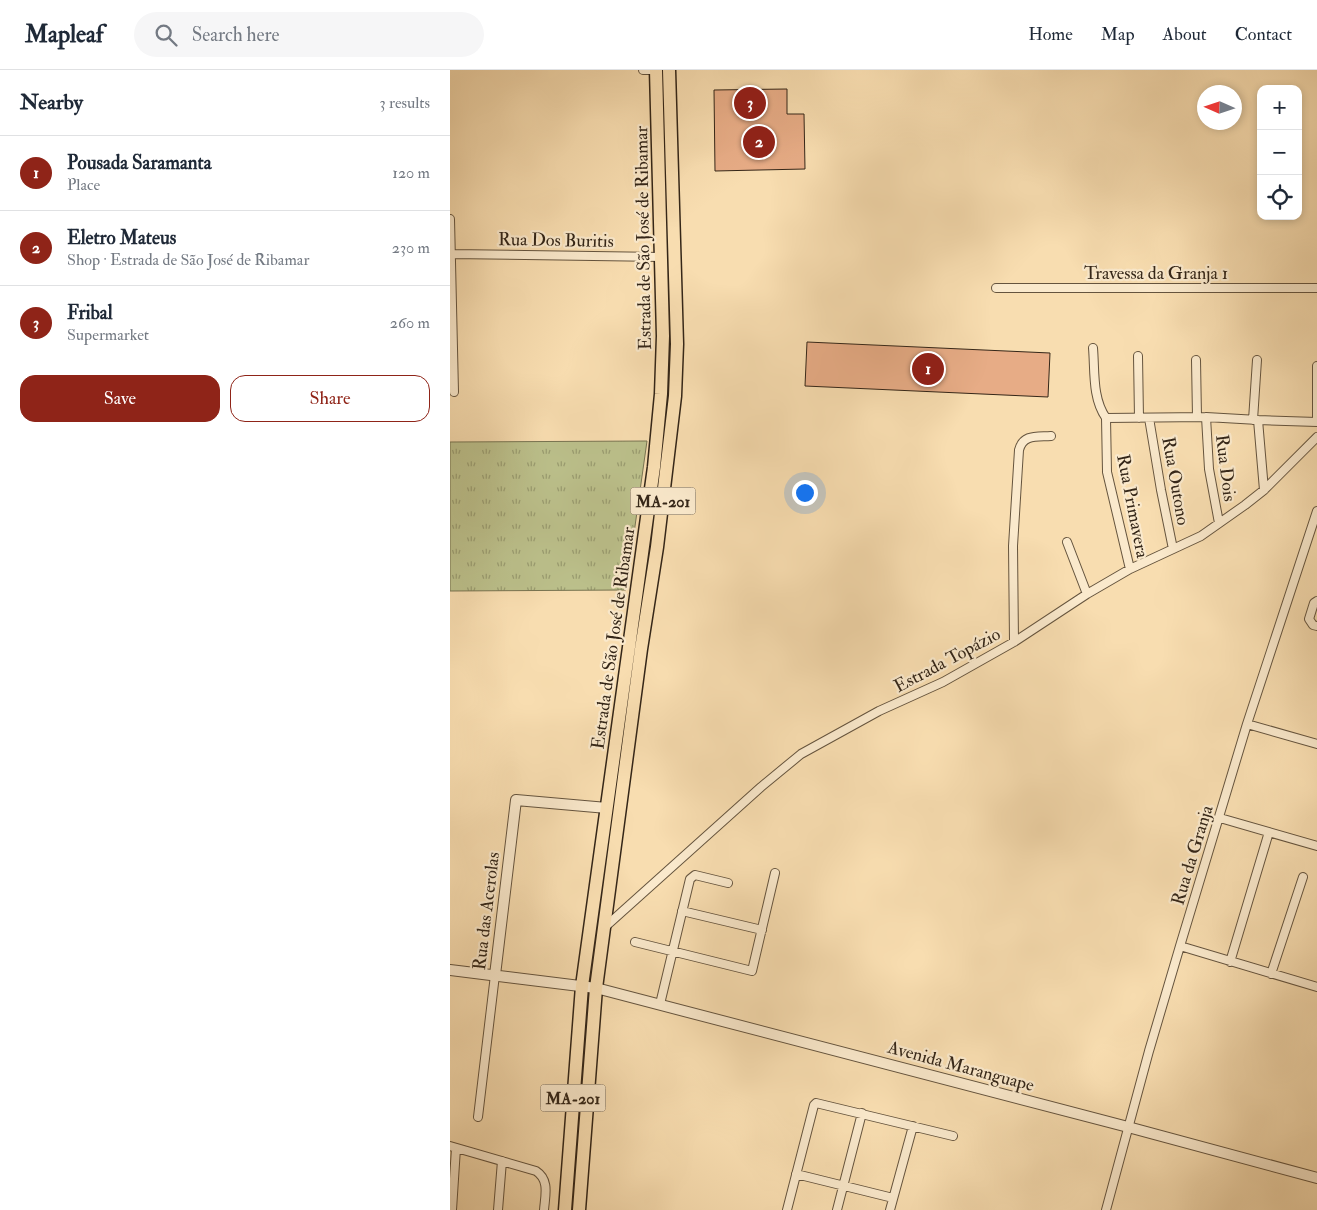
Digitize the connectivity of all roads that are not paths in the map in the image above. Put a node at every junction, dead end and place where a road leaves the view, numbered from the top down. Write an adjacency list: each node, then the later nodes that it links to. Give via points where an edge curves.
1 (643, 70): 2 (street)
2 (656, 70): 6 (main road, Estrada de São José de Ribamar / MA-201)
3 (669, 70): 44 (main road, Estrada de São José de Ribamar / MA-201, via 675,396)
4 (450, 219): 5 (street)
5 (450, 254): 6 (street, Rua Dos Buritis); 14 (street)
6 (662, 257): 36 (main road, Estrada de São José de Ribamar / MA-201, via 663,336 657,444)
7 (996, 288): 8 (street, Travessa da Granja 1)
8 (1317, 288)
9 (1093, 348): 18 (street, via 1096,400)
10 (1138, 356): 19 (street)
11 (1196, 360): 16 (street)
12 (1257, 360): 21 (street)
13 (1317, 366): 17 (street)
14 (454, 392)
15 (1206, 416): 16 (street); 21 (street); 26 (street, Rua Dois, via 1209,469)
16 (1197, 417): 20 (street)
17 (1317, 417): 21 (street)
18 (1106, 418): 19 (street); 29 (street, Rua Primavera, via 1107,472)
19 (1139, 418): 20 (street)
20 (1149, 418): 28 (street, Rua Outono)
21 (1256, 420): 24 (street)
22 (1051, 436): 33 (street, via 1025,438 1019,450 1013,546)
23 (1317, 437): 24 (street, Estrada Topázio)
24 (1264, 490): 26 (street, Estrada Topázio)
25 (1317, 511): 34 (street, Rua da Granja)
26 (1219, 523): 28 (street, Estrada Topázio)
27 (1066, 542): 30 (street)
28 (1173, 549): 29 (street, Estrada Topázio)
29 (1130, 569): 30 (street, Estrada Topázio)
30 (1086, 594): 33 (street, Estrada Topázio)
31 (1317, 601): 32 (street, via 1309,619)
32 (1317, 626)
33 (1014, 642): 44 (street, Estrada Topázio, via 801,754)
34 (1247, 724): 35 (street); 37 (street, Rua da Granja)
35 (1317, 744)
36 (606, 808): 52 (street, Rua das Acerolas, via 516,800); 54 (main road, Estrada de São José de Ribamar / MA-201)
37 (1220, 818): 38 (street); 47 (street, Rua da Granja)
38 (1270, 832): 39 (street); 49 (street)
39 (1317, 846)
40 (775, 873): 45 (street)
41 (1303, 877): 51 (street)
42 (728, 883): 43 (street, via 692,876)
43 (682, 911): 45 (street); 48 (street)
44 (604, 929): 55 (main road, Estrada de São José de Ribamar / MA-201)
45 (762, 930): 48 (street, via 752,970)
46 (636, 942): 48 (street)
47 (1180, 946): 49 (street); 60 (street, Rua da Granja)
48 (672, 951): 56 (street)
49 (1230, 962): 51 (street)
50 (450, 970): 52 (street, Avenida Maranguape)
51 (1271, 974): 53 (street)
52 (495, 976): 54 (street, Avenida Maranguape); 58 (street, Rua das Acerolas)
53 (1316, 984)
54 (582, 986): 55 (street, Avenida Maranguape); 71 (main road, Estrada de São José de Ribamar / MA-201)
55 (596, 988): 56 (street, Avenida Maranguape); 72 (main road, Estrada de São José de Ribamar / MA-201)
56 (660, 1004): 60 (street, Avenida Maranguape)
57 (862, 1113): 59 (street); 64 (street, via 820,1102 814,1105); 66 (street)
58 (478, 1117)
59 (913, 1126): 61 (street); 67 (street)
60 (1128, 1126): 65 (street, Avenida Maranguape); 76 (street, Rua da Granja)
61 (953, 1136)
62 (453, 1147): 63 (street); 68 (street)
63 (502, 1161): 69 (street); 70 (street, via 541,1174 545,1182)
64 (796, 1174): 66 (street); 73 (street)
65 (1317, 1178)
66 (843, 1186): 67 (street); 74 (street)
67 (894, 1198): 75 (street)
68 (452, 1210)
69 (498, 1210)
70 (544, 1210)
71 (565, 1210)
72 (579, 1210)
73 (787, 1210)
74 (837, 1210)
75 (890, 1210)
76 (1106, 1210)

